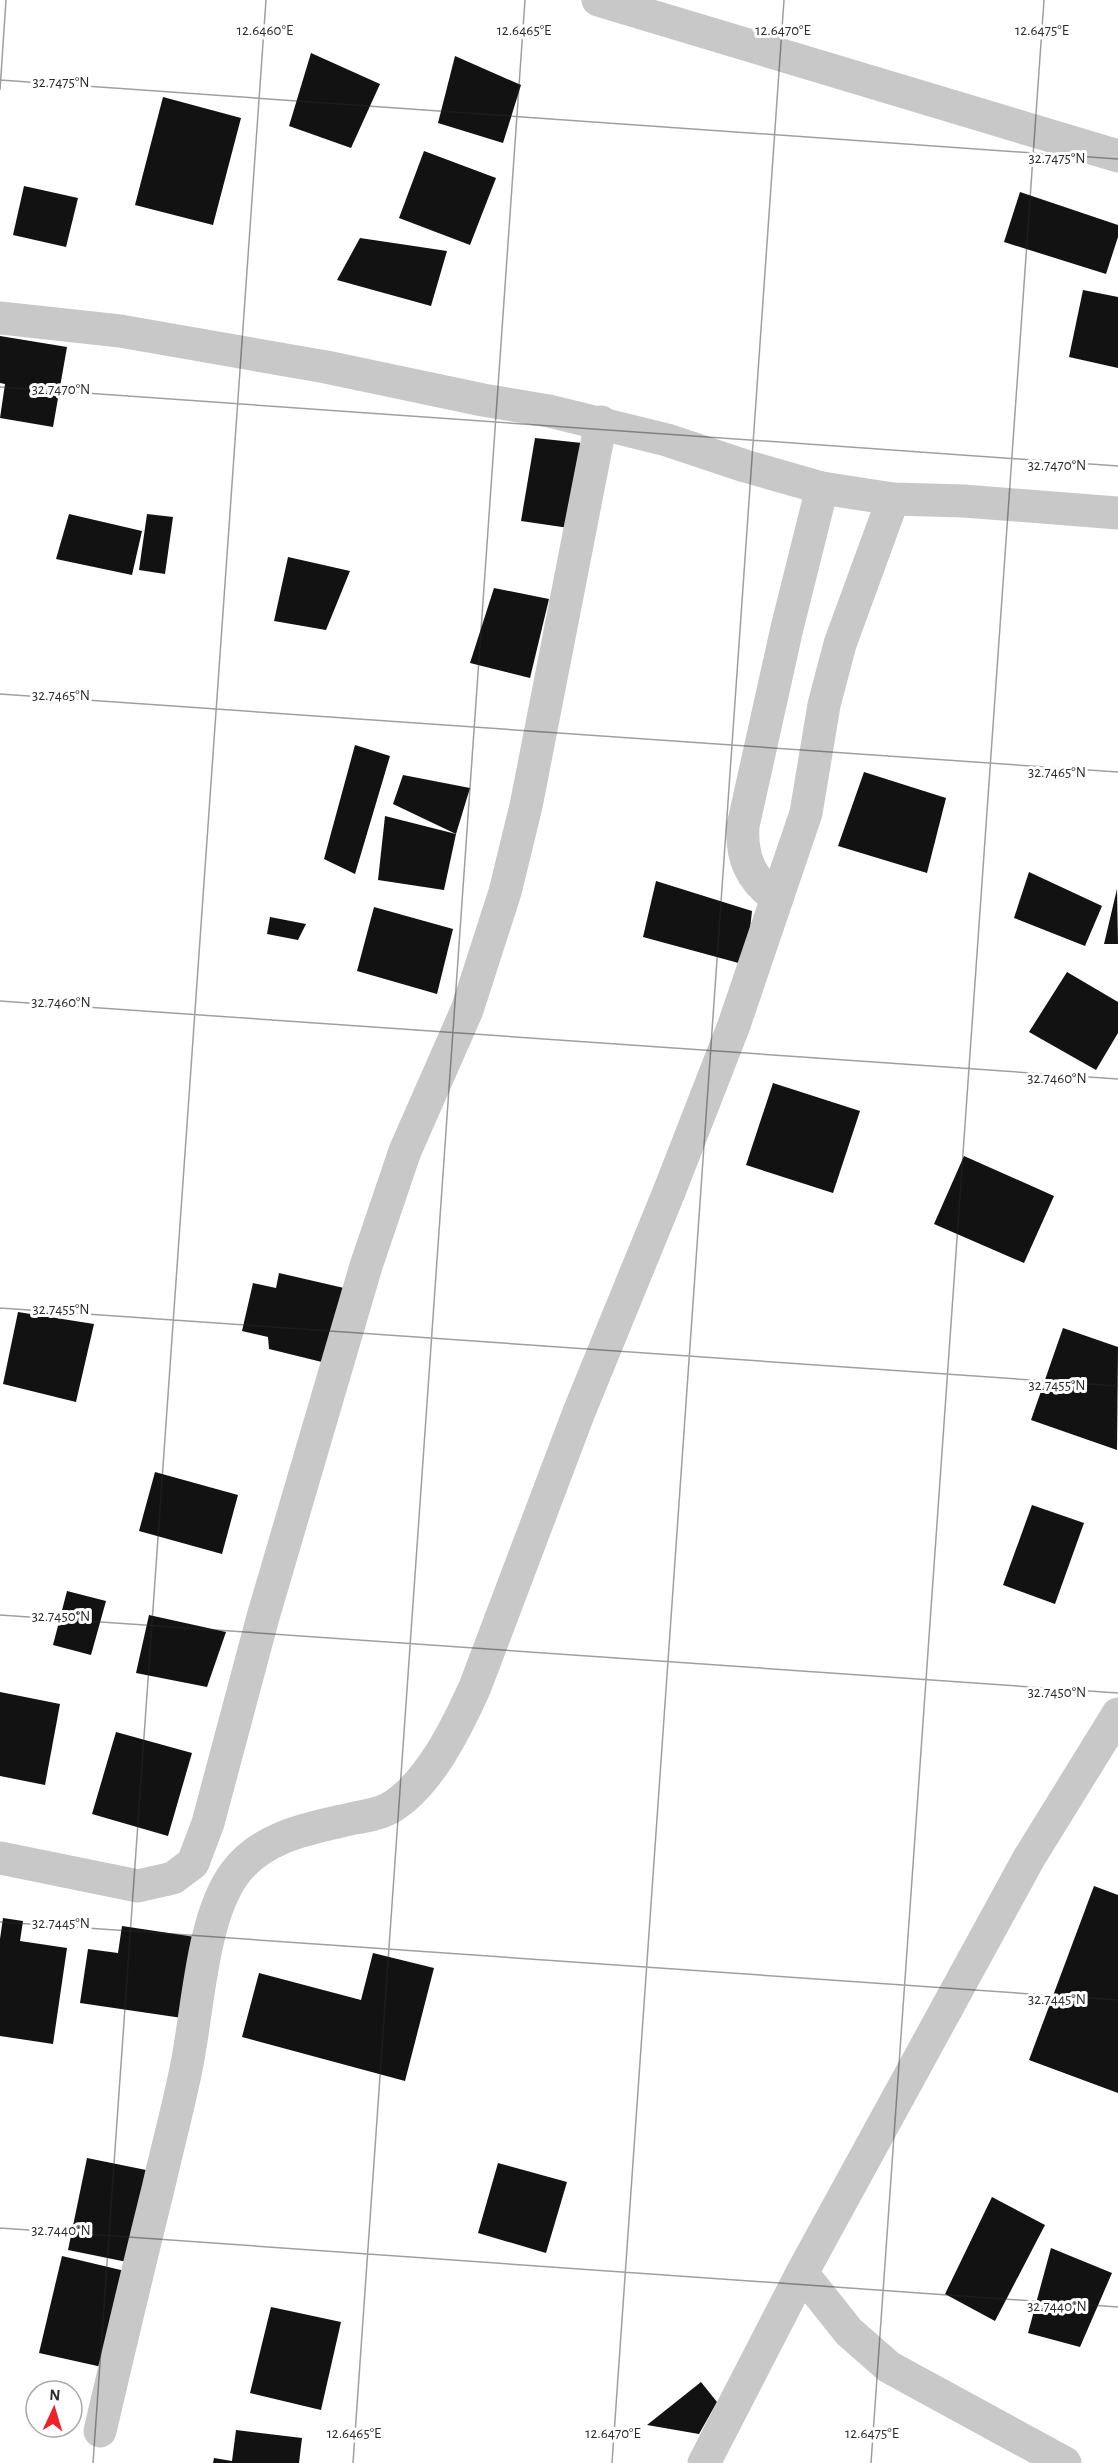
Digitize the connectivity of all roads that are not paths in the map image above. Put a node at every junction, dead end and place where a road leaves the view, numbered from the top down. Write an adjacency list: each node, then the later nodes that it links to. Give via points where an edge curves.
1 (598, 0): 2 (street)
2 (1118, 156)
3 (0, 318): 4 (street, via 120,331)
4 (601, 422): 5 (street); 10 (street, via 526,806 505,891 467,1010 405,1151 366,1266 194,1863 173,1878 138,1886)
5 (822, 488): 6 (street); 8 (street, via 742,826 749,870)
6 (893, 500): 7 (street, via 964,501); 8 (street, via 834,664 806,813)
7 (1118, 513)
8 (777, 898): 12 (street, via 730,1036 460,1719 423,1776 402,1799 373,1815 291,1833 271,1842 252,1855 223,1890 211,1926 186,2070)
9 (1118, 1714): 11 (street, via 1029,1858)
10 (0, 1858)
11 (802, 2273): 13 (street); 14 (street, via 849,2332 889,2367)
12 (100, 2431)
13 (704, 2463)
14 (1065, 2463)

